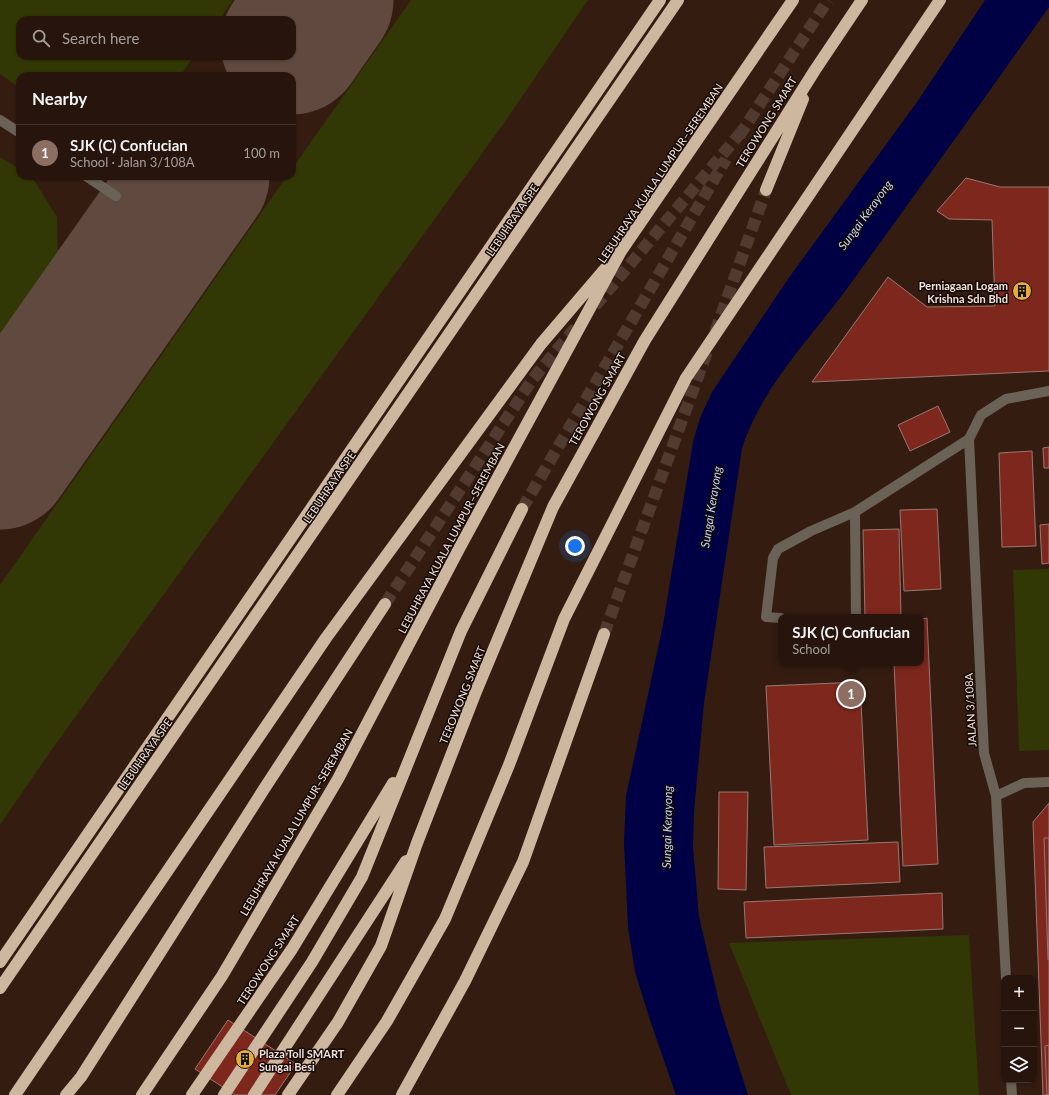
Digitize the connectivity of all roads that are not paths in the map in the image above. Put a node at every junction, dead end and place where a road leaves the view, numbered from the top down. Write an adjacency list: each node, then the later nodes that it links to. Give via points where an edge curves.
1 (660, 0): 25 (highway, LEBUHRAYA SPE)
2 (678, 0): 27 (highway, LEBUHRAYA SPE)
3 (793, 0): 12 (highway, LEBUHRAYA KUALA LUMPUR–SEREMBAN)
4 (862, 0): 6 (highway, TEROWONG SMART)
5 (940, 0): 38 (highway, via 686,378 564,619 509,765 446,919 387,1021)
6 (815, 70): 10 (highway); 24 (highway, TEROWONG SMART, via 645,340 553,507 475,694)
7 (0, 120): 8 (street)
8 (16, 130)
9 (92, 180): 11 (street)
10 (766, 190)
11 (116, 196)
12 (621, 251): 30 (highway, via 541,344 326,638); 33 (highway, LEBUHRAYA KUALA LUMPUR–SEREMBAN, via 460,547 338,779 222,976)
13 (1049, 391): 14 (street, via 1006,399 981,415)
14 (969, 439): 16 (street); 23 (street, JALAN 3/108A, via 984,754)
15 (522, 509): 21 (highway, TEROWONG SMART, via 461,632)
16 (856, 512): 18 (street); 19 (street, via 811,531 778,549 773,558 766,617)
17 (385, 604): 28 (highway)
18 (856, 614)
19 (778, 618)
20 (604, 634): 39 (highway, via 523,862 464,981)
21 (410, 754): 34 (highway, TEROWONG SMART, via 292,949); 35 (highway, TEROWONG SMART, via 362,877 312,962)
22 (1049, 782): 23 (street, via 1024,783)
23 (996, 796): 26 (street, JALAN 3/108A)
24 (417, 843): 36 (highway, TEROWONG SMART); 37 (highway, TEROWONG SMART, via 381,946 338,1022)
25 (0, 962)
26 (1006, 975)
27 (0, 988)
28 (81, 1077): 31 (highway); 32 (highway)
29 (1011, 1083): 40 (street)
30 (15, 1095)
31 (66, 1095)
32 (74, 1095)
33 (142, 1095)
34 (192, 1095)
35 (224, 1095)
36 (254, 1095)
37 (288, 1095)
38 (337, 1095)
39 (402, 1095)
40 (1012, 1095)

